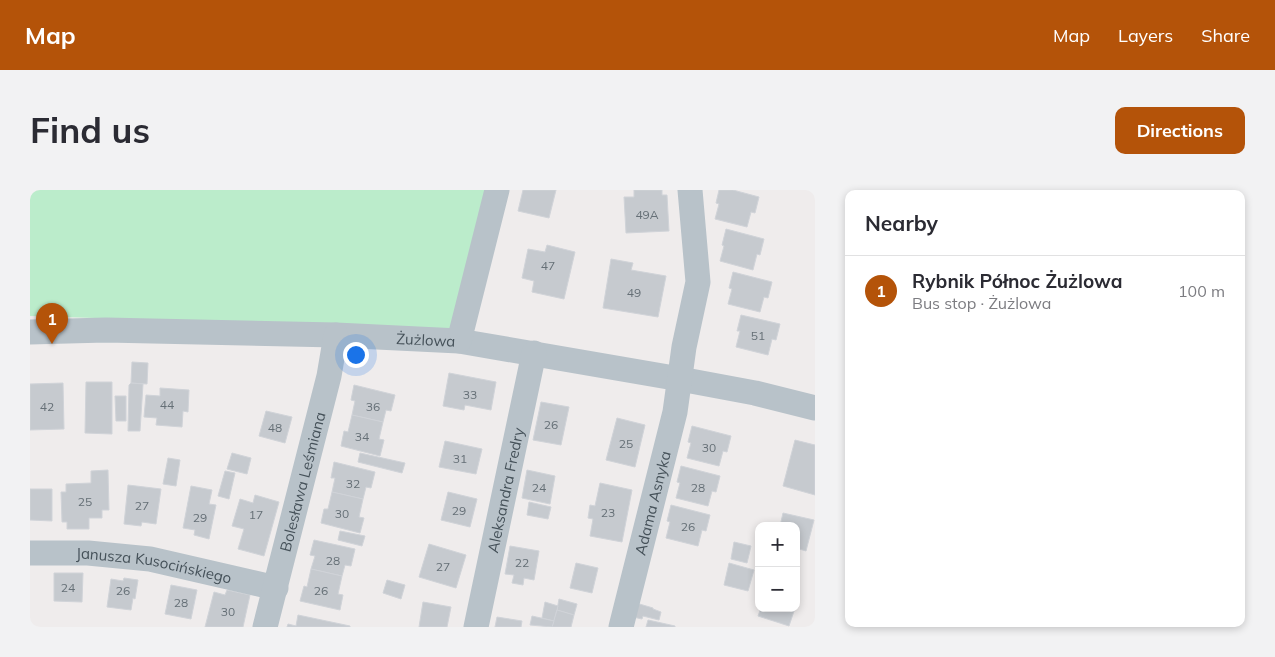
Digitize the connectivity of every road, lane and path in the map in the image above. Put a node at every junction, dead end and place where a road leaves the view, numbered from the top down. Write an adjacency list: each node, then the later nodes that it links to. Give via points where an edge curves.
1 (497, 190): 5 (street)
2 (690, 190): 7 (street, Adama Asnyka, via 698,282)
3 (30, 332): 4 (street, Żużlowa, via 106,330)
4 (336, 335): 5 (street, Żużlowa); 10 (street, Bolesława Leśmiana, via 330,376)
5 (459, 341): 6 (street, Żużlowa)
6 (534, 353): 7 (street, Żużlowa); 12 (street, Aleksandra Fredry)
7 (680, 379): 8 (street, Żużlowa); 13 (street, Adama Asnyka, via 675,412)
8 (815, 408)
9 (30, 553): 10 (street, Janusza Kusocińskiego, via 88,553 150,559)
10 (276, 588): 11 (street, Bolesława Leśmiana)
11 (265, 627)
12 (476, 627)
13 (622, 627)

